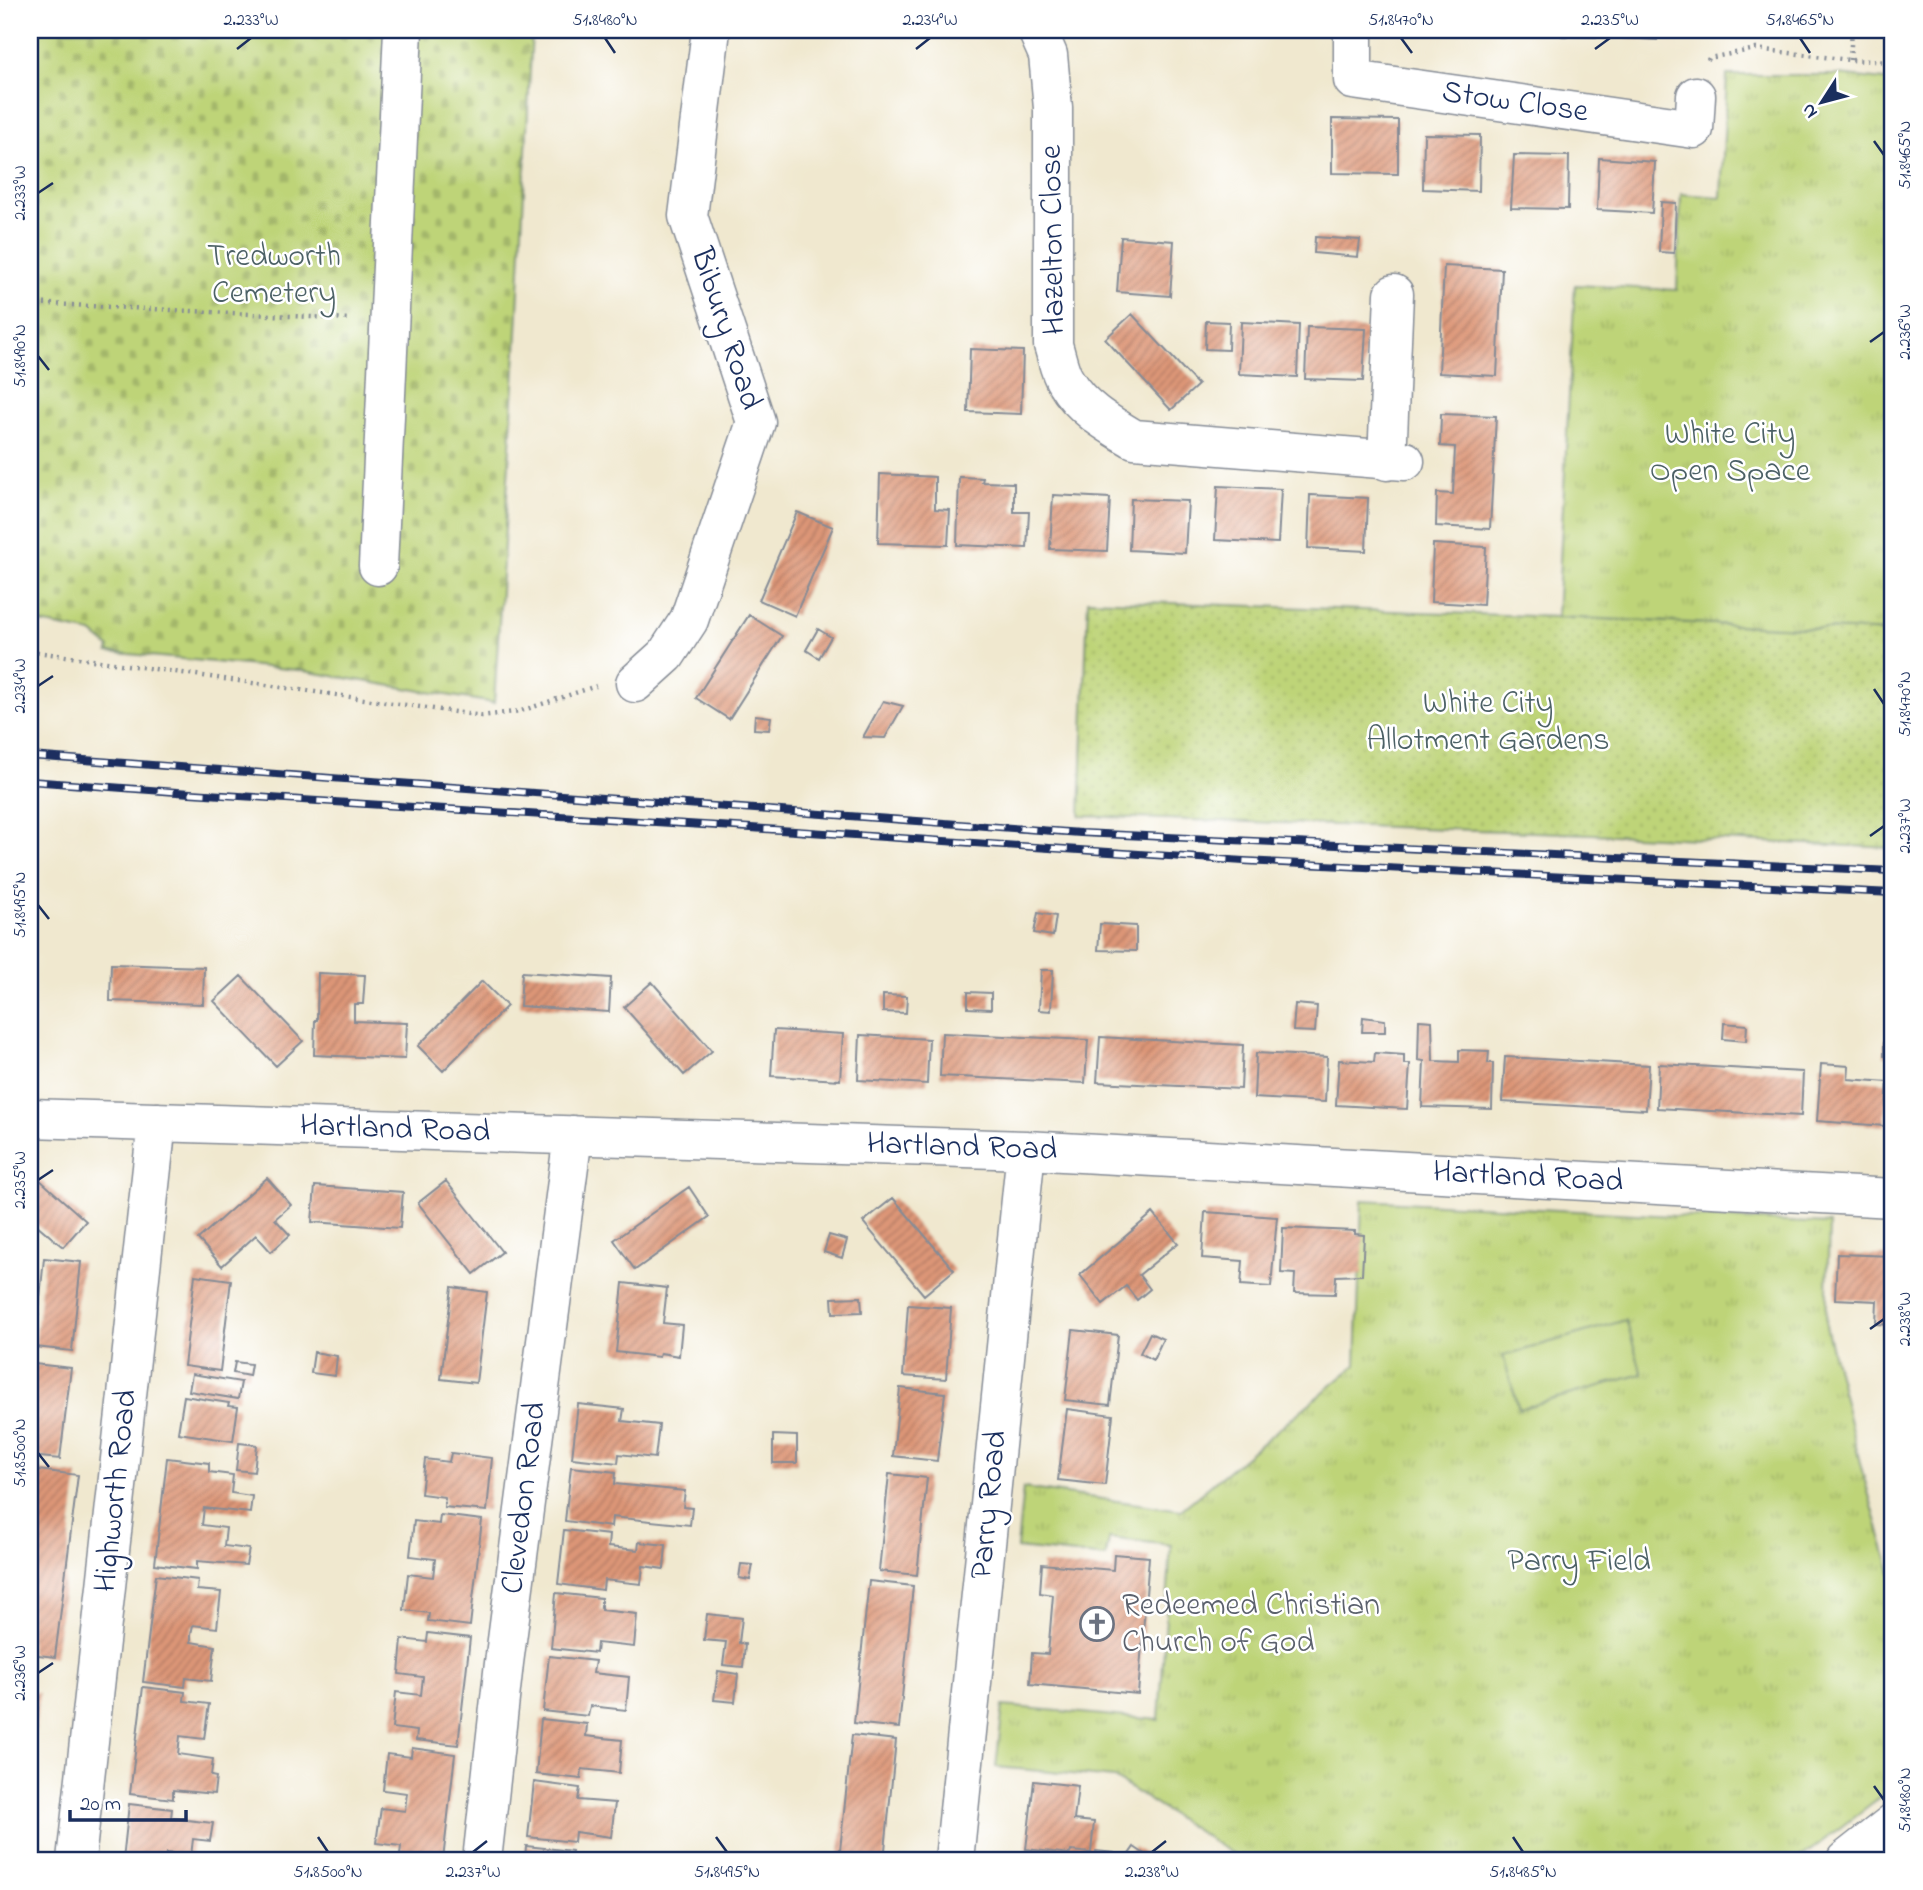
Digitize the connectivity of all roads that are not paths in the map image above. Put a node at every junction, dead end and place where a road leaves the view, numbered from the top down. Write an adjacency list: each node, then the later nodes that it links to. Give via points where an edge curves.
1 (403, 30): 7 (street)
2 (711, 30): 8 (street, Bibury Road, via 688,216 756,422 689,620 666,655)
3 (1037, 30): 6 (street, Hazelton Close, via 1048,55 1053,108 1053,345 1065,381 1084,405 1108,424 1134,439 1396,461)
4 (1353, 30): 5 (street, Stow Close, via 1353,80 1694,129)
5 (1696, 96)
6 (1394, 294)
7 (378, 566)
8 (635, 683)
9 (30, 1118): 10 (street, Hartland Road)
10 (157, 1122): 11 (street, Hartland Road); 15 (street, Highworth Road)
11 (573, 1135): 12 (street, Hartland Road); 16 (street, Clevedon Road)
12 (1026, 1150): 13 (street, Hartland Road); 17 (street, Parry Road)
13 (1893, 1198)
14 (1893, 1823): 18 (street)
15 (76, 1860)
16 (482, 1860)
17 (954, 1860)
18 (1846, 1860)

